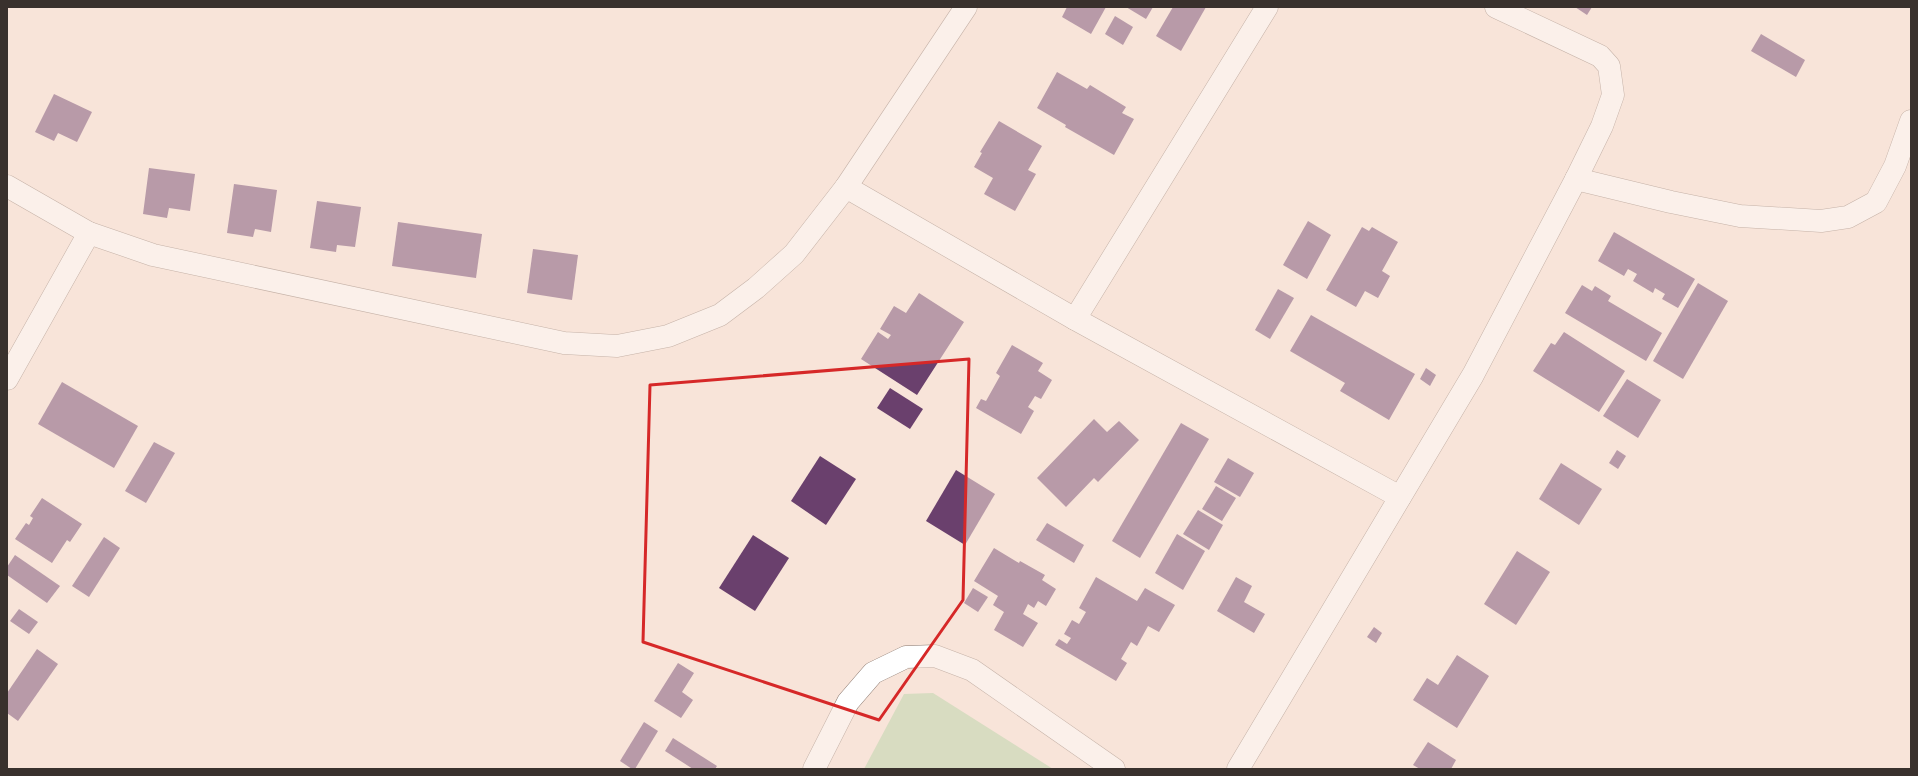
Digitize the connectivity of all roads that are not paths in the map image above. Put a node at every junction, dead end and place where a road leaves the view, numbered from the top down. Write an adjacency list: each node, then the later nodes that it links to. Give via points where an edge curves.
1 (966, 7): 7 (street)
2 (1267, 7): 9 (street)
3 (1496, 7): 5 (street, via 1600,56 1610,66 1613,95 1602,126)
4 (1911, 121): 5 (street, via 1895,166 1876,202 1848,218 1821,221 1740,216)
5 (1576, 179): 11 (street, via 1473,375)
6 (7, 186): 8 (street)
7 (846, 187): 8 (street, via 794,254 756,288 720,315 668,336 617,346 564,343 154,255); 9 (street)
8 (89, 233): 10 (street)
9 (1075, 319): 11 (street)
10 (7, 379)
11 (1400, 497): 14 (street)
12 (814, 769): 13 (street, via 848,702 873,673 906,657 935,656 972,670)
13 (1114, 769)
14 (1238, 769)

